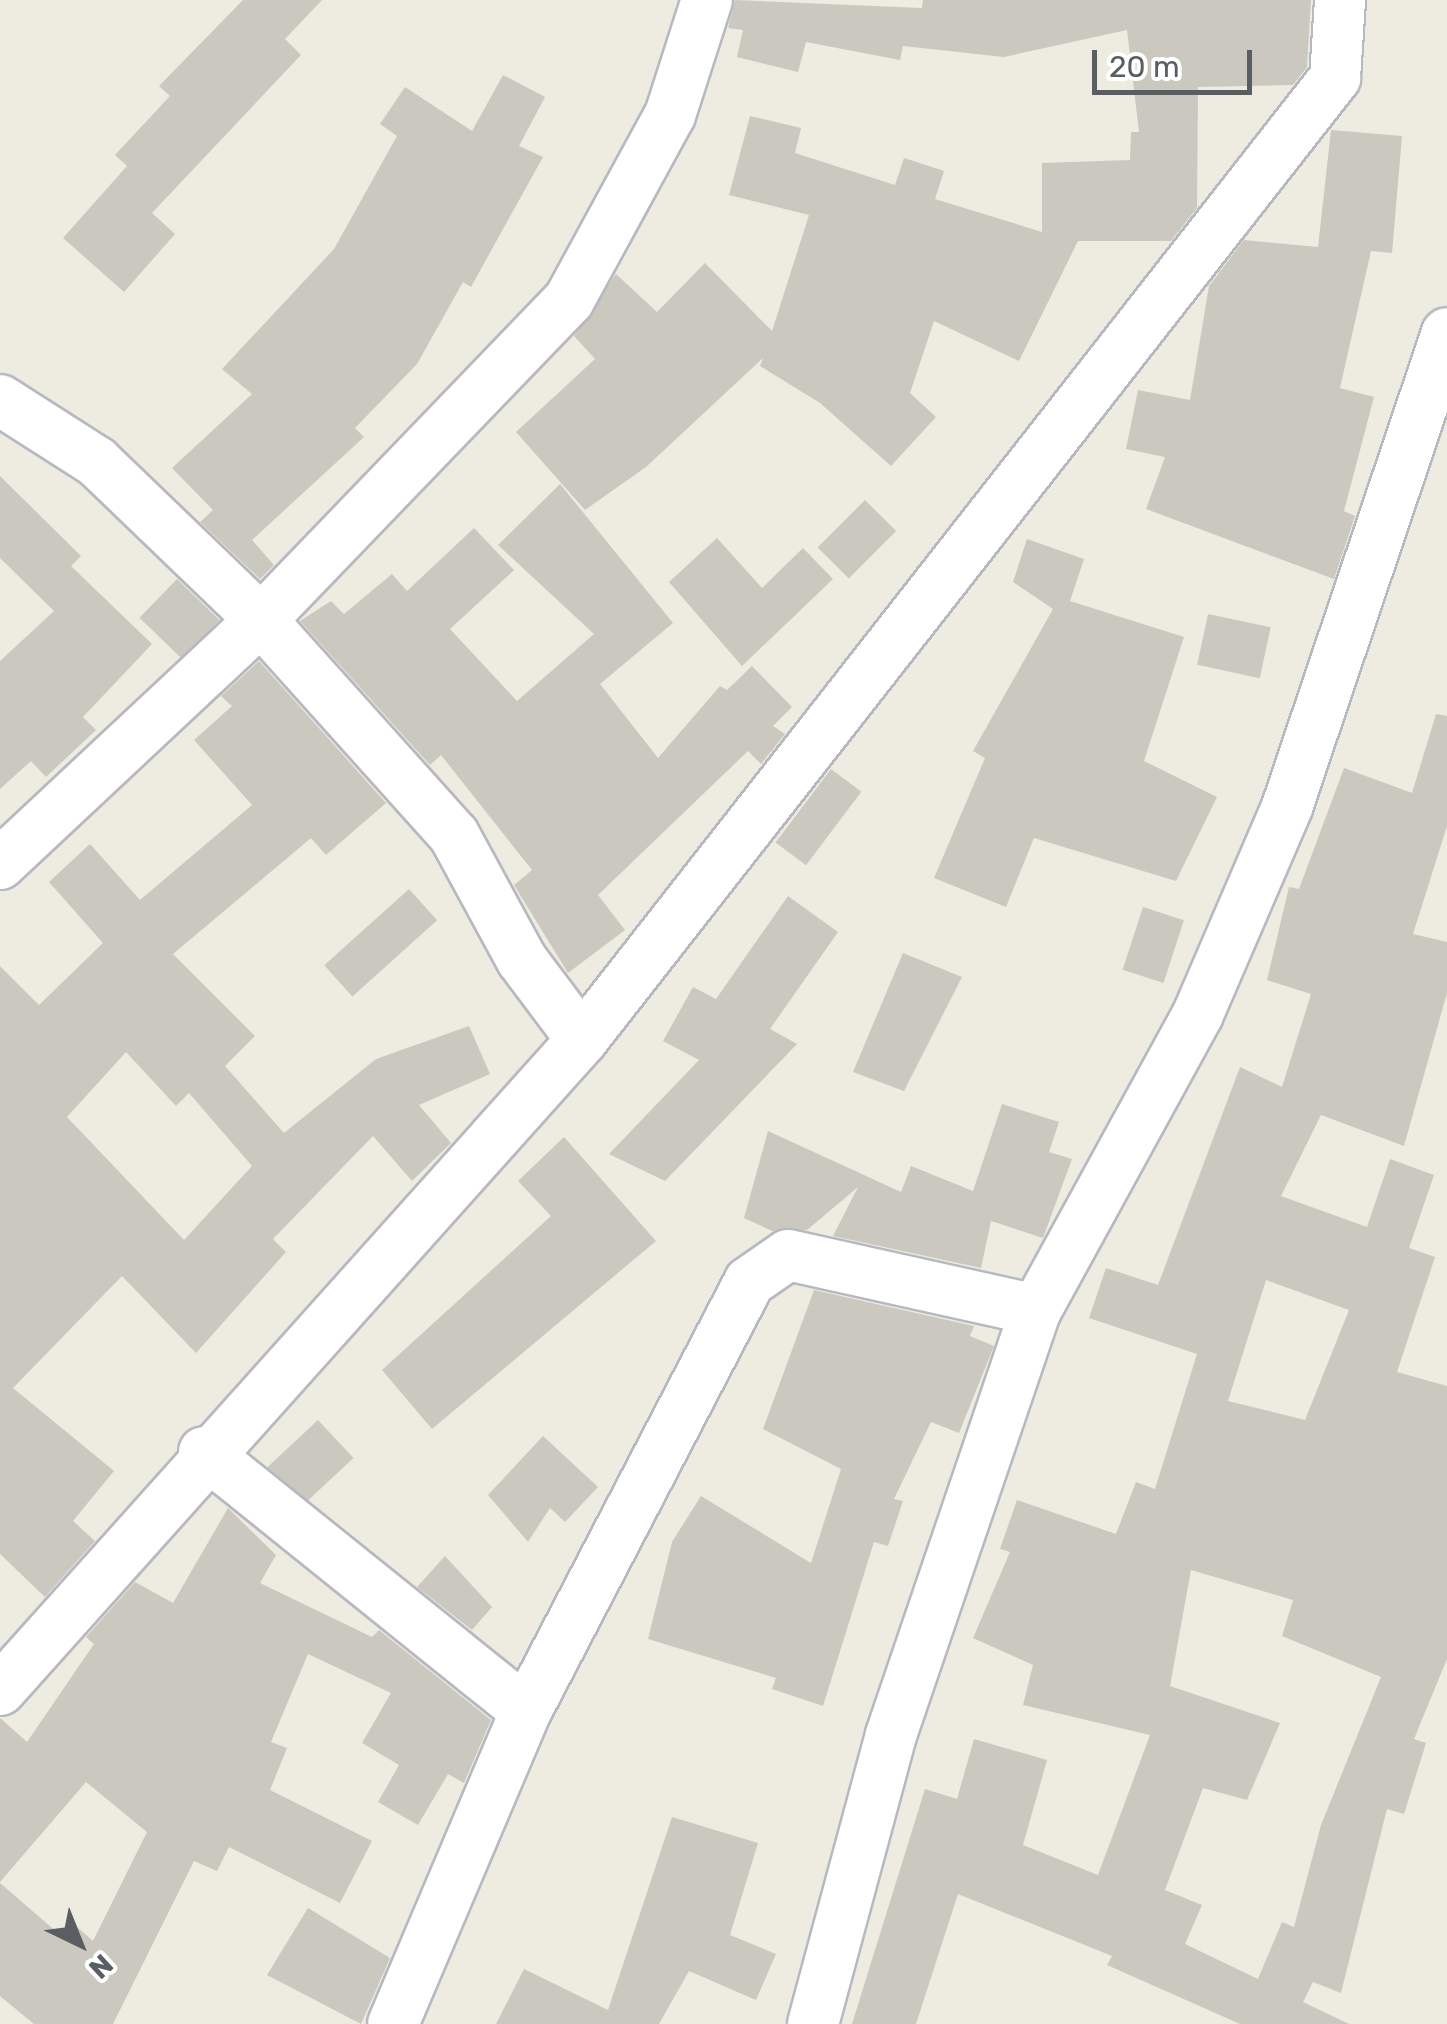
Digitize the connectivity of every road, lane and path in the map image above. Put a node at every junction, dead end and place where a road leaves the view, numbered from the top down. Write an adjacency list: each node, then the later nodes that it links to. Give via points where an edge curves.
1 (707, 0): 5 (street, via 670,115 569,300)
2 (1340, 0): 7 (street, via 1335,78)
3 (1447, 333): 8 (street, via 1287,806 1198,1014)
4 (0, 400): 5 (street, via 97,462)
5 (261, 620): 6 (street); 7 (street, via 454,835 522,960)
6 (0, 864)
7 (582, 1040): 9 (street)
8 (1036, 1310): 11 (street, via 788,1255 765,1265); 13 (street, via 891,1735)
9 (204, 1452): 10 (street); 11 (street)
10 (0, 1690)
11 (526, 1711): 12 (street)
12 (393, 2024)
13 (813, 2024)

